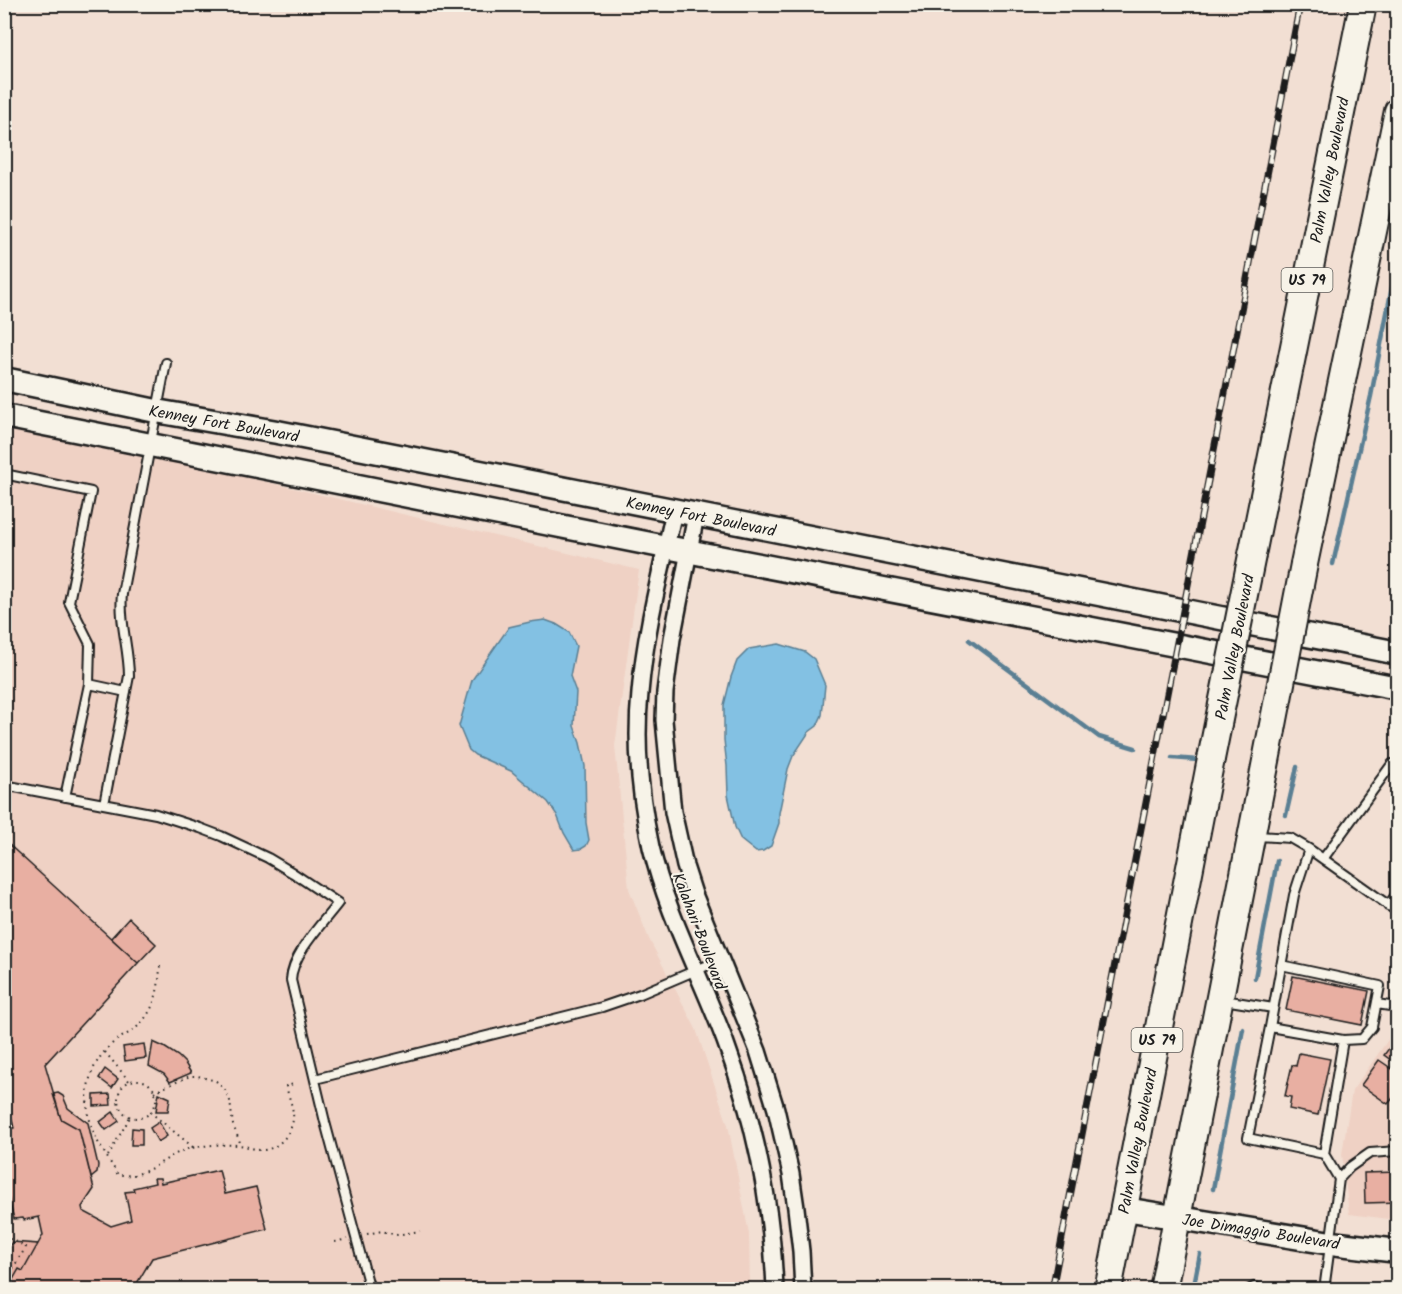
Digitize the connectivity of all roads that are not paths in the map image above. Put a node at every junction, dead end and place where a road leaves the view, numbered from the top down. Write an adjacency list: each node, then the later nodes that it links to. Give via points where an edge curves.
1 (1363, 4): 40 (highway, Palm Valley Boulevard / US 79, bridge)
2 (1398, 111): 21 (highway, bridge)
3 (166, 363): 5 (lane)
4 (4, 379): 5 (main road, Kenney Fort Boulevard)
5 (156, 411): 7 (lane); 9 (main road, Kenney Fort Boulevard)
6 (4, 416): 7 (main road, Kenney Fort Boulevard)
7 (150, 445): 11 (main road, Kenney Fort Boulevard); 16 (lane, via 121,602 129,659)
8 (4, 474): 14 (lane, via 91,492 69,602 90,644)
9 (674, 510): 10 (main road, Kenney Fort Boulevard); 11 (street, Kalahari Boulevard)
10 (696, 515): 12 (street, Kalahari Boulevard); 13 (main road, Kenney Fort Boulevard)
11 (666, 547): 12 (main road, Kenney Fort Boulevard); 29 (street, Kalahari Boulevard, via 643,663 639,756 646,822 658,874)
12 (690, 551): 15 (main road, Kenney Fort Boulevard); 27 (street, Kalahari Boulevard, via 668,663 664,720 673,812 680,842 694,894)
13 (1398, 652)
14 (89, 684): 16 (lane); 19 (lane)
15 (1398, 688)
16 (126, 692): 20 (lane)
17 (1398, 764): 23 (lane, via 1392,764)
18 (4, 785): 19 (lane)
19 (65, 797): 20 (lane)
20 (104, 804): 36 (lane, via 156,814 220,836 268,858 338,903 299,954 291,973)
21 (1252, 836): 22 (lane, via 1290,838); 30 (highway)
22 (1309, 849): 23 (lane); 28 (lane, via 1294,895)
23 (1323, 859): 25 (lane)
24 (1398, 892): 25 (lane)
25 (1388, 906): 26 (lane)
26 (1398, 912)
27 (720, 960): 29 (lane); 46 (street, Kalahari Boulevard, via 743,1011 776,1109 791,1174)
28 (1281, 965): 32 (lane, via 1380,986); 33 (lane)
29 (696, 970): 36 (lane, via 602,1007); 45 (street, Kalahari Boulevard, via 740,1085 760,1157)
30 (1220, 1000): 33 (lane); 41 (highway)
31 (1398, 1003): 32 (lane)
32 (1377, 1004): 35 (lane, via 1372,1027 1362,1039)
33 (1273, 1008): 34 (lane)
34 (1270, 1027): 35 (lane); 38 (lane, via 1248,1138)
35 (1343, 1040): 38 (lane)
36 (315, 1079): 44 (lane)
37 (1398, 1150): 39 (lane, via 1370,1153)
38 (1324, 1154): 39 (lane)
39 (1339, 1179): 42 (lane)
40 (1125, 1209): 41 (main road, Joe Dimaggio Boulevard); 47 (highway, Palm Valley Boulevard / US 79)
41 (1177, 1218): 42 (main road, Joe Dimaggio Boulevard); 48 (highway)
42 (1331, 1243): 43 (main road, Joe Dimaggio Boulevard); 51 (lane)
43 (1398, 1251)
44 (370, 1290)
45 (775, 1290)
46 (803, 1290)
47 (1108, 1290)
48 (1162, 1290)
49 (1248, 1290): 50 (lane)
50 (1267, 1290)
51 (1324, 1290)

